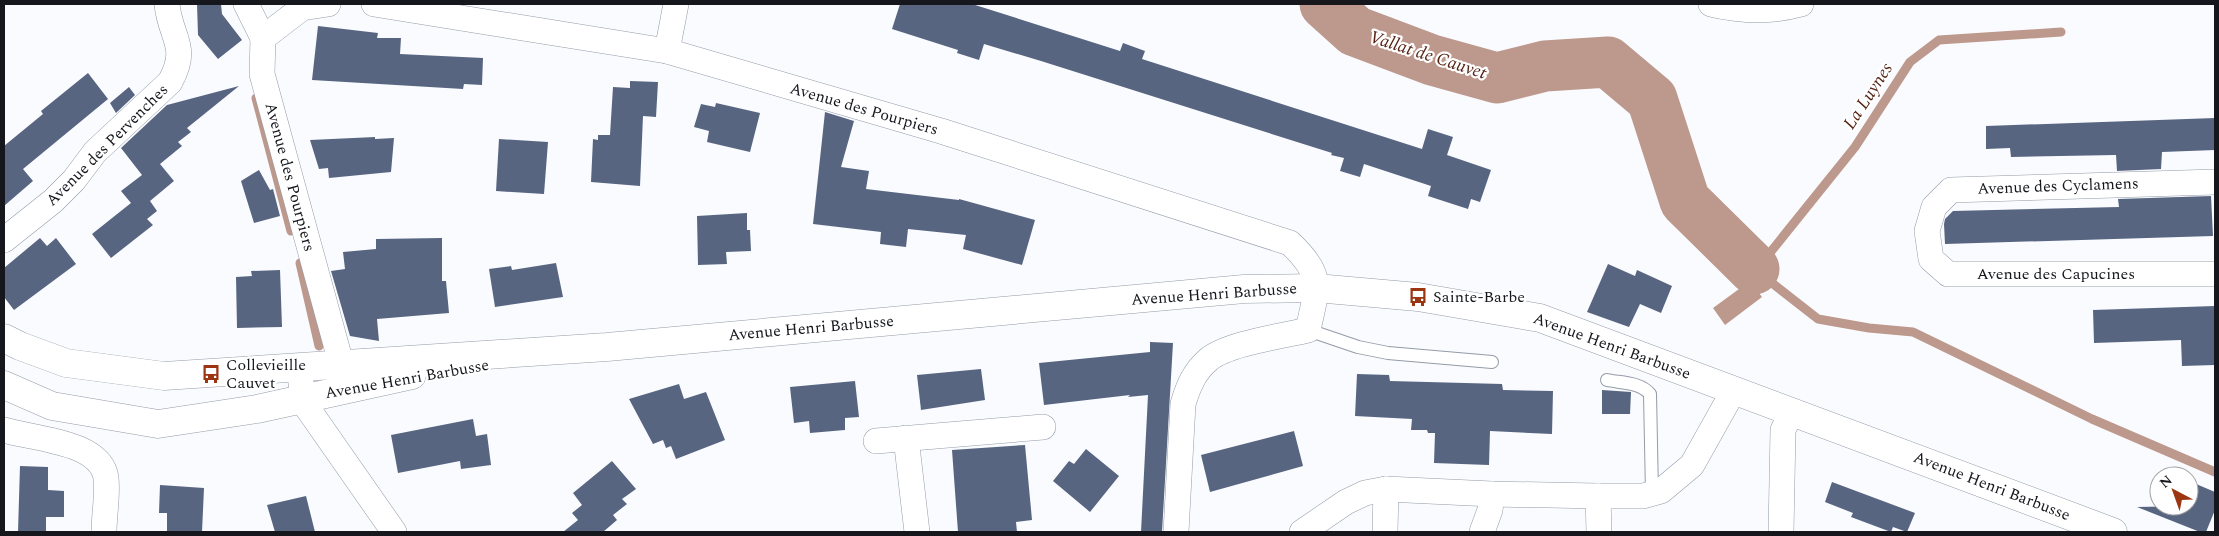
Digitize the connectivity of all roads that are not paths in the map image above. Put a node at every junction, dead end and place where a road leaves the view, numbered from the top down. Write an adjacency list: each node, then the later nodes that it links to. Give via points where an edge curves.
1 (167, 4): 12 (street, Avenue des Pervenches, via 179,57 178,68 170,82 95,152 53,201)
2 (246, 4): 8 (street)
3 (328, 4): 8 (street, via 302,8)
4 (374, 4): 9 (street, Avenue des Pourpiers)
5 (676, 4): 9 (street)
6 (1711, 4): 7 (street, via 1732,9)
7 (1801, 4)
8 (263, 38): 19 (street, Avenue des Pourpiers, via 262,74)
9 (667, 51): 14 (street, Avenue des Pourpiers, via 941,131 1290,243 1307,259)
10 (2215, 182): 11 (street, Avenue des Cyclamens, via 1951,190 1934,207)
11 (1927, 231): 13 (street, Avenue des Capucines, via 1931,259 1948,274)
12 (4, 240)
13 (2215, 274)
14 (1316, 288): 15 (street); 19 (main road, Avenue Henri Barbusse, via 1244,289 607,347); 22 (main road, Avenue Henri Barbusse, via 1418,297 1540,318)
15 (1308, 330): 17 (lane, via 1358,347 1388,353); 36 (street, via 1223,351 1197,372 1183,404)
16 (4, 338): 18 (main road, Avenue Henri Barbusse, via 66,363 164,376)
17 (1492, 362)
18 (299, 367): 19 (main road, Avenue Henri Barbusse); 23 (street)
19 (342, 378): 23 (main road, Avenue Henri Barbusse)
20 (1607, 380): 30 (lane, via 1645,388 1650,394)
21 (4, 385): 23 (main road, Avenue Henri Barbusse, via 52,406 158,424)
22 (1734, 390): 24 (main road, Avenue Henri Barbusse); 30 (street, via 1692,465 1662,491)
23 (303, 399): 34 (street)
24 (1792, 411): 41 (street, via 1783,430); 42 (main road, Avenue Henri Barbusse)
25 (1044, 427): 27 (street)
26 (4, 430): 33 (street, via 82,449 100,463 106,478)
27 (906, 438): 28 (street); 35 (street)
28 (876, 441)
29 (1386, 489): 31 (street); 37 (street, via 1365,493 1346,502); 38 (street)
30 (1652, 493): 32 (street)
31 (1492, 494): 32 (street); 39 (street)
32 (1598, 496): 40 (street)
33 (104, 532)
34 (394, 532)
35 (917, 532)
36 (1176, 532)
37 (1302, 532)
38 (1385, 532)
39 (1482, 532)
40 (1600, 532)
41 (1781, 532)
42 (2113, 532)

